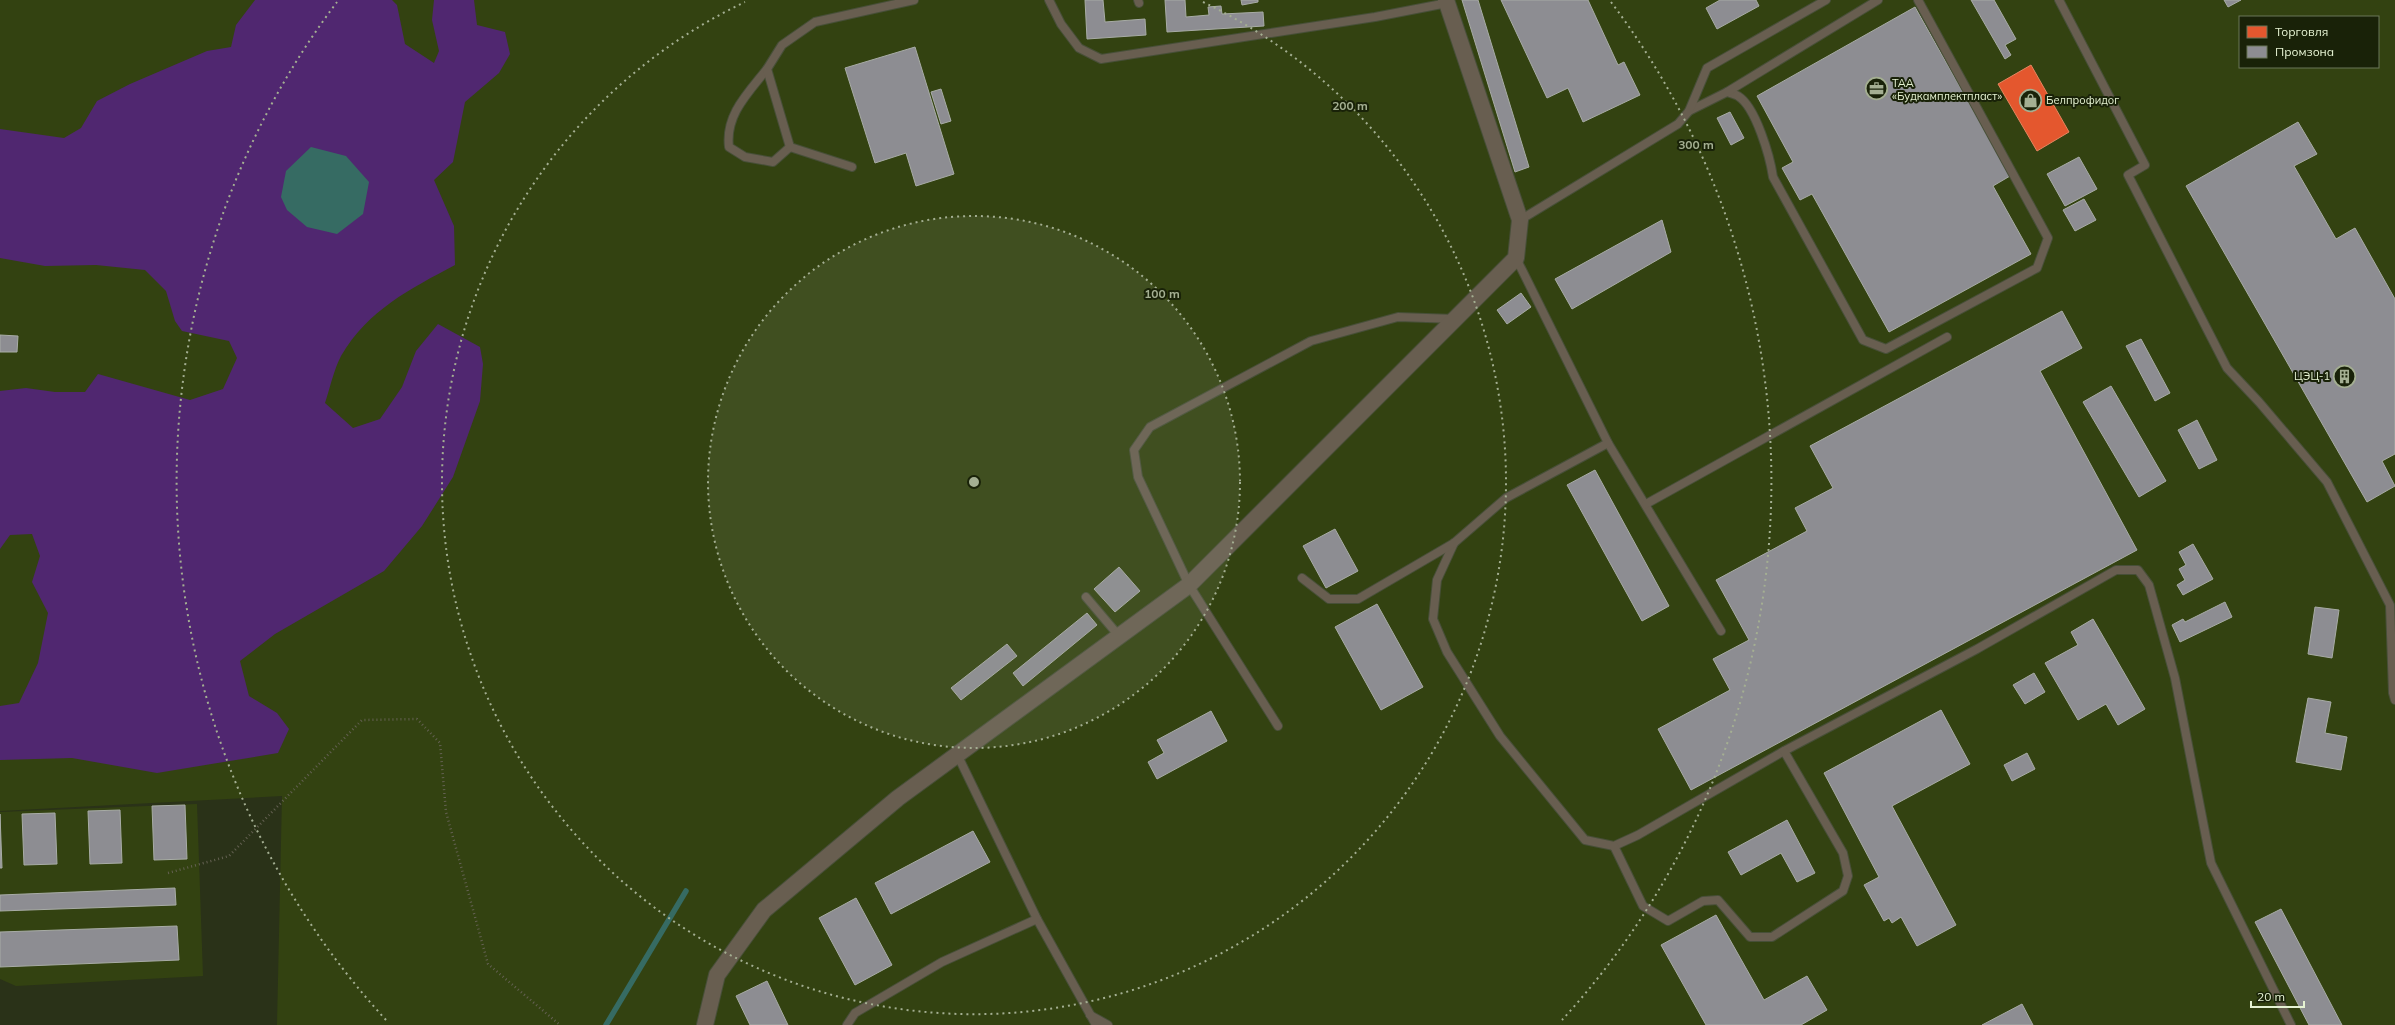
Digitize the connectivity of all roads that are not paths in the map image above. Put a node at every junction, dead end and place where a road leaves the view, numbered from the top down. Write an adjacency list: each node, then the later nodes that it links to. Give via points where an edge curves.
1 (914, 0): 8 (lane, via 815,22 782,45)
2 (1049, 0): 7 (lane, via 1061,24 1078,48 1101,59 1375,17)
3 (1826, 0): 10 (lane, via 1706,68)
4 (1878, 0): 9 (lane)
5 (1918, 0): 9 (lane, via 2048,238 2037,268 1886,349 1863,340 1773,177 1771,159 1748,106 1738,95)
6 (2059, 0): 25 (lane, via 2145,165 2128,175 2227,368 2327,482 2390,605)
7 (1447, 1): 13 (street)
8 (767, 69): 11 (lane); 11 (lane, via 739,104 728,133 730,147 745,157 774,162)
9 (1727, 92): 10 (lane)
10 (1689, 111): 13 (lane, via 1678,124)
11 (790, 147): 12 (lane)
12 (852, 167)
13 (1520, 220): 14 (street)
14 (1516, 258): 15 (street); 17 (lane)
15 (1456, 319): 21 (street); 21 (lane, via 1398,317 1311,341 1150,427 1134,450 1138,477)
16 (1947, 337): 18 (lane)
17 (1608, 443): 18 (lane); 19 (lane, via 1506,498)
18 (1646, 504): 23 (lane)
19 (1454, 543): 20 (lane, via 1358,599 1329,599); 29 (lane, via 1437,580 1433,619 1447,652 1500,736 1585,840)
20 (1302, 578)
21 (1189, 585): 24 (street); 26 (lane)
22 (1086, 597): 24 (lane)
23 (1721, 631)
24 (1119, 636): 28 (street)
25 (2395, 700)
26 (1278, 726)
27 (1784, 751): 29 (lane, via 1638,835); 29 (lane, via 1843,853 1848,876 1843,891 1772,937 1750,937 1718,900 1703,901 1668,921 1643,906); 36 (lane, via 1977,649 2116,570 2138,570 2149,585 2175,678 2211,863)
28 (956, 754): 30 (lane); 32 (street, via 898,798 764,910 717,975)
29 (1614, 846)
30 (1037, 919): 31 (lane); 33 (lane, via 942,962 855,1013)
31 (1090, 1014): 34 (lane); 35 (lane)
32 (705, 1025)
33 (847, 1025)
34 (1096, 1025)
35 (1108, 1025)
36 (2291, 1025)

